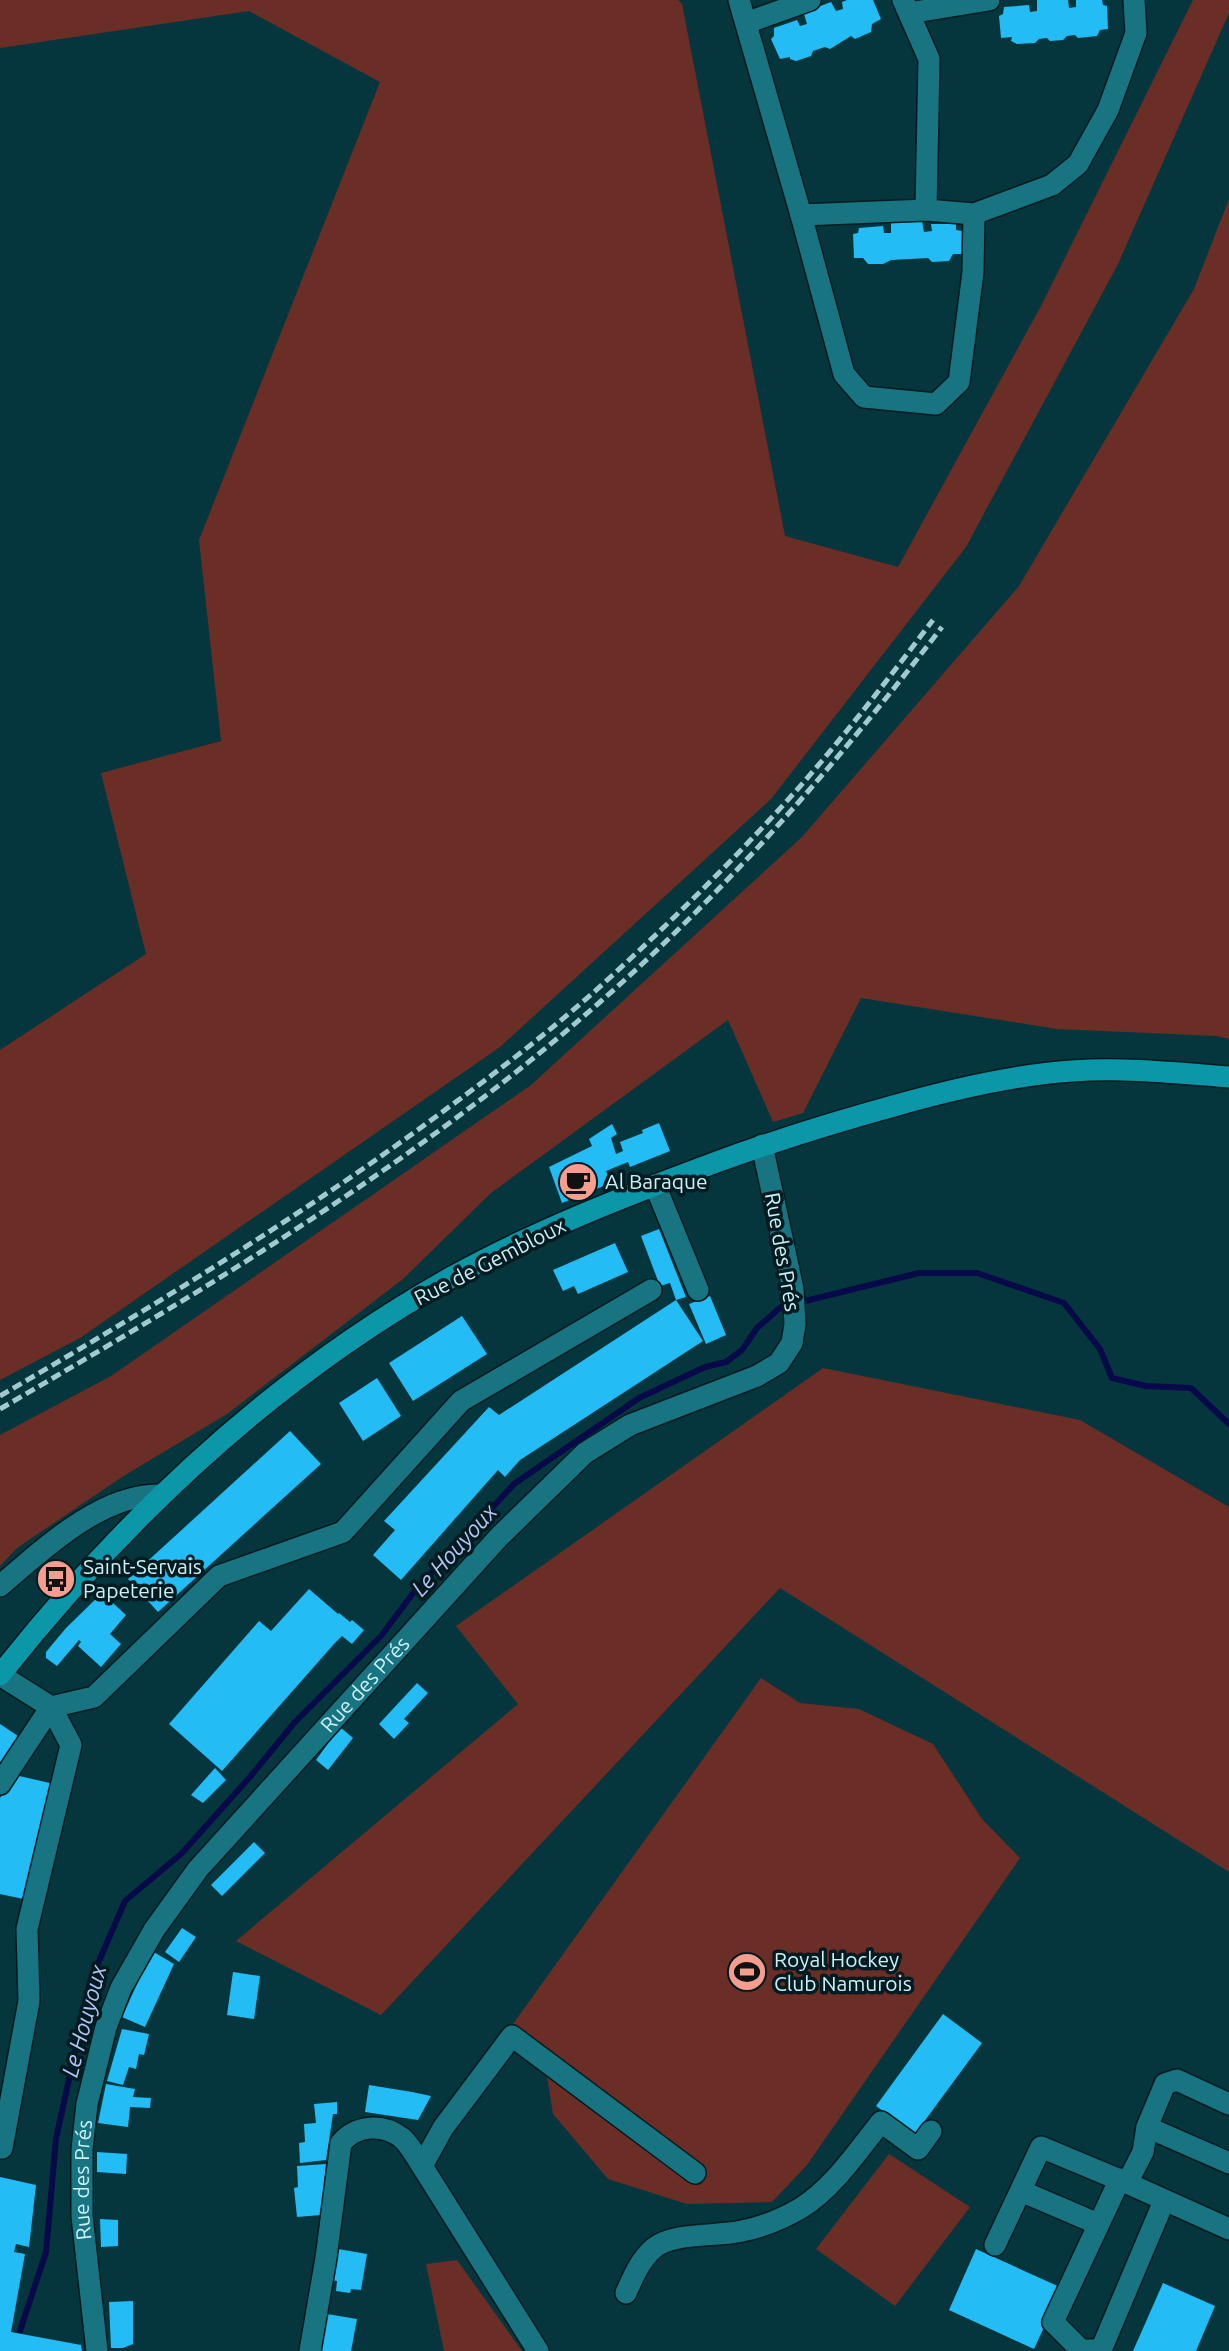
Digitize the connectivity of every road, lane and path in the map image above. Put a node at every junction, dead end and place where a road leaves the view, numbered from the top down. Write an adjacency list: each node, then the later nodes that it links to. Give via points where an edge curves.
1 (739, 0): 6 (street)
2 (810, 0): 6 (street)
3 (989, 0): 5 (street)
4 (1134, 0): 8 (street, via 1136,33 1108,110 1078,164 1052,185)
5 (906, 7): 7 (street, via 929,59)
6 (746, 23): 9 (street)
7 (926, 210): 8 (street); 9 (street)
8 (974, 214): 9 (street, via 973,272 959,382 936,404 864,397 844,374)
9 (801, 215)
10 (1229, 1077): 11 (main road, Rue de Gembloux, via 1074,1070 1004,1079)
11 (762, 1145): 12 (main road, Rue de Gembloux); 34 (street, Rue des Prés, via 793,1289 792,1343 779,1363 757,1376 630,1425 585,1453 499,1537 198,1869 154,1930 121,1988 87,2104 82,2149 82,2216)
12 (655, 1185): 14 (street); 15 (main road, Rue de Gembloux, via 492,1256 383,1319 271,1398)
13 (651, 1290): 18 (street, via 461,1401 343,1532 219,1576 94,1697)
14 (698, 1290)
15 (161, 1495): 16 (street, via 130,1497 107,1507); 17 (main road, Rue de Gembloux, via 99,1557)
16 (0, 1586)
17 (0, 1675): 18 (street)
18 (51, 1707): 19 (street); 23 (street, via 72,1745 27,1929 29,2001)
19 (0, 1784)
20 (1229, 2104): 21 (street, via 1177,2080 1166,2084)
21 (1147, 2127): 24 (street); 27 (street, via 1143,2152)
22 (931, 2131): 33 (street, via 918,2149 881,2122 839,2175 802,2207 741,2231 667,2241 639,2265)
23 (2, 2148)
24 (1229, 2162)
25 (422, 2166): 26 (street, via 443,2128 512,2036); 35 (street, via 403,2138 384,2128 356,2129 341,2143); 36 (street)
26 (695, 2173)
27 (1124, 2181): 28 (street, via 1041,2147); 29 (street); 30 (street)
28 (1021, 2191): 30 (street); 32 (street)
29 (1164, 2201): 30 (street, via 1101,2350 1081,2350 1053,2322); 31 (street)
30 (1098, 2224)
31 (1229, 2228)
32 (995, 2245)
33 (625, 2293)
34 (97, 2351)
35 (310, 2351)
36 (538, 2351)

